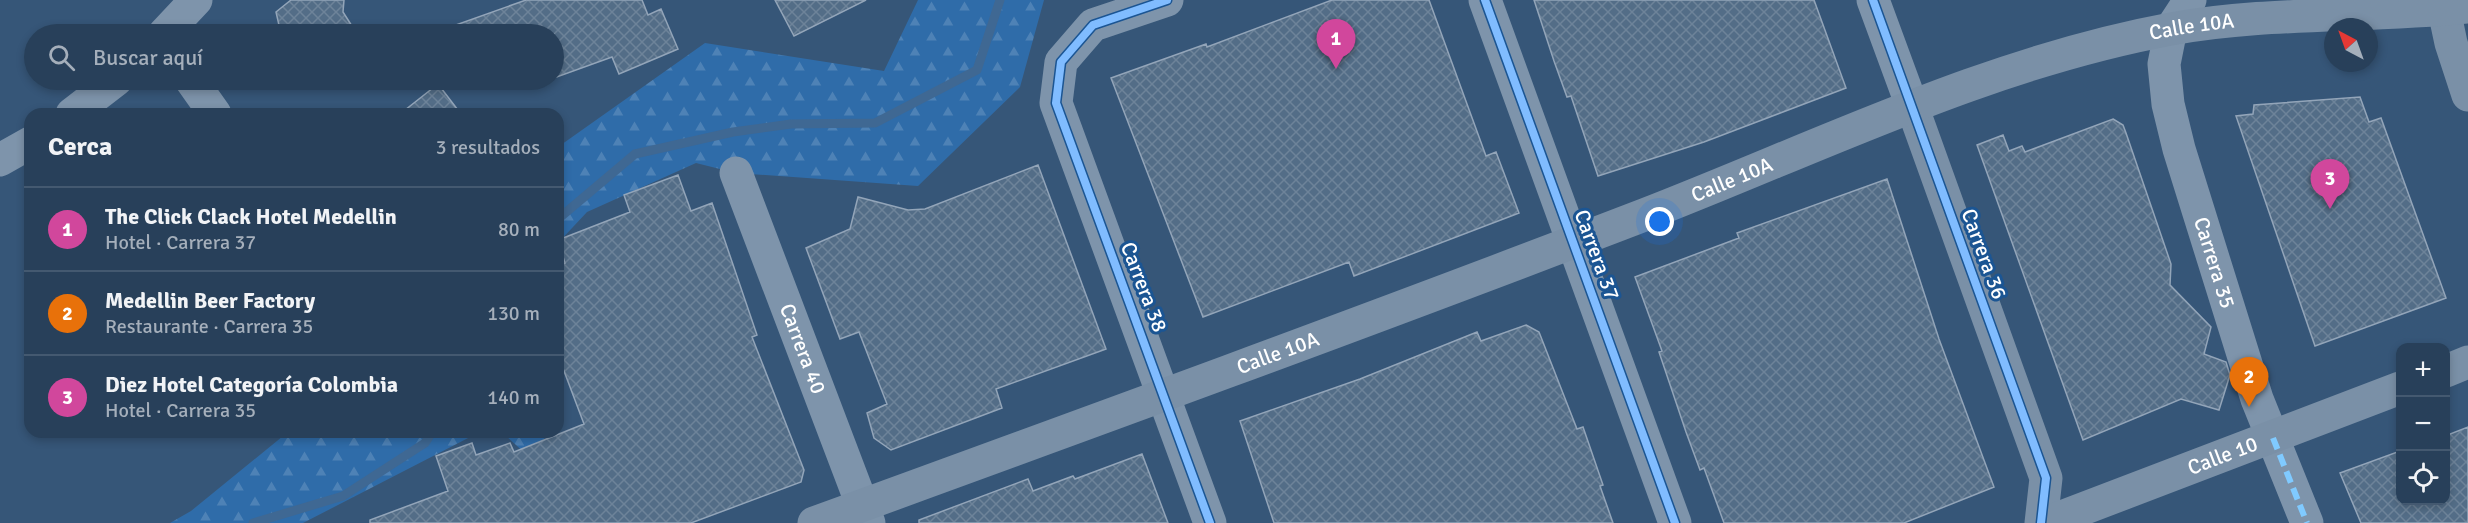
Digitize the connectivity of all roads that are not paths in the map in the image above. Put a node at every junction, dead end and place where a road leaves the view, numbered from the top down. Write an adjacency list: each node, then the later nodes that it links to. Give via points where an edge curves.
1 (196, 0): 7 (street)
2 (1167, 0): 22 (street, Carrera 38, via 1093,26 1061,63 1056,103)
3 (1485, 0): 18 (street, Carrera 37)
4 (1873, 0): 12 (street, Carrera 36)
5 (2190, 0): 8 (street, Carrera 35)
6 (2451, 6): 8 (main road, Calle 10A, via 2302,15); 11 (main road, via 2451,43)
7 (173, 24)
8 (2171, 29): 12 (main road, Calle 10A, via 2092,47); 23 (street, Carrera 35, via 2164,64 2178,149 2257,399)
9 (103, 90): 13 (street)
10 (198, 90): 14 (street)
11 (2468, 95)
12 (1912, 106): 18 (main road, Calle 10A); 28 (main road, Carrera 36, via 2046,478)
13 (80, 108)
14 (211, 108)
15 (24, 146): 16 (street)
16 (0, 160)
17 (736, 172): 24 (street, Carrera 40)
18 (1573, 242): 22 (main road, Calle 10A); 27 (street, Carrera 37)
19 (2468, 362): 20 (main road)
20 (2450, 369)
21 (2396, 390): 23 (main road, Calle 10)
22 (1165, 394): 24 (main road, Calle 10A); 26 (street, Carrera 38)
23 (2273, 438): 29 (main road, Calle 10); 30 (street, Carrera 35)
24 (865, 514): 25 (main road, Calle 10A)
25 (814, 523)
26 (1210, 523)
27 (1675, 523)
28 (2041, 523)
29 (2046, 523)
30 (2307, 523)

